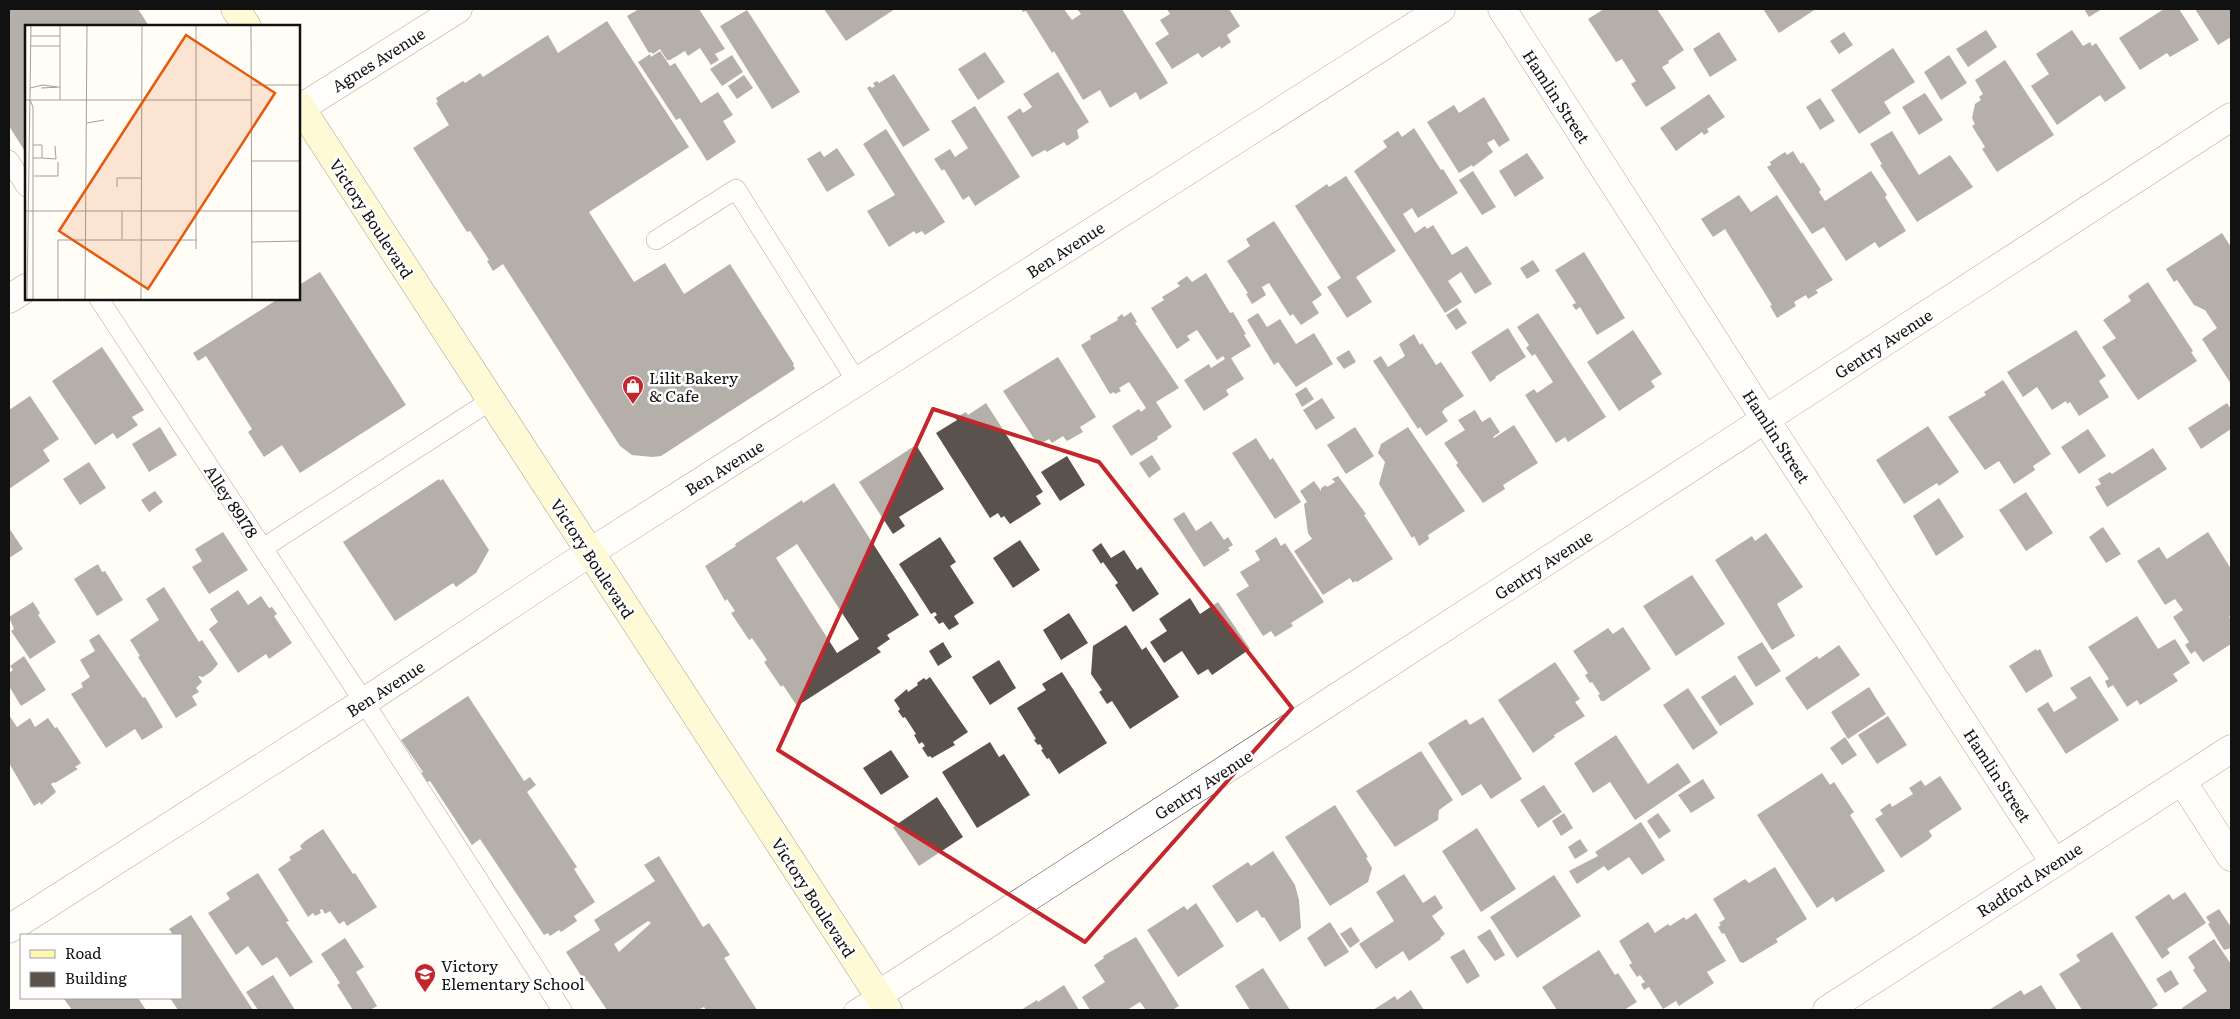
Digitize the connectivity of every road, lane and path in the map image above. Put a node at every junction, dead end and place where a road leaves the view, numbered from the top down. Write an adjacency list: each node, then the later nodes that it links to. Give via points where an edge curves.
1 (235, 9): 5 (main road)
2 (458, 9): 6 (street, Agnes Avenue)
3 (1441, 9): 15 (street, Ben Avenue)
4 (1502, 9): 17 (street, Hamlin Street)
5 (246, 25)
6 (300, 106)
7 (300, 109): 16 (main road, Victory Boulevard)
8 (2231, 117): 17 (street, Gentry Avenue)
9 (9, 160): 10 (lane)
10 (25, 185)
11 (656, 240): 15 (lane, via 736,190)
12 (25, 289): 13 (street)
13 (9, 299)
14 (100, 300): 18 (lane, Alley 89178)
15 (858, 382): 19 (street, Ben Avenue)
16 (490, 401): 18 (lane); 19 (main road, Victory Boulevard)
17 (1766, 419): 24 (street, Hamlin Street); 26 (street, Gentry Avenue)
18 (263, 548): 20 (lane, Alley 89178)
19 (589, 553): 20 (street, Ben Avenue); 26 (main road, Victory Boulevard)
20 (364, 702): 25 (street, Ben Avenue); 27 (lane, Alley 89178)
21 (2231, 749): 22 (street, Radford Avenue)
22 (2182, 781): 23 (street); 24 (street, Radford Avenue)
23 (2231, 857)
24 (2054, 862): 29 (street, Radford Avenue)
25 (9, 929)
26 (883, 1003): 28 (lane, Gentry Avenue)
27 (562, 1010)
28 (854, 1010)
29 (1827, 1010)

